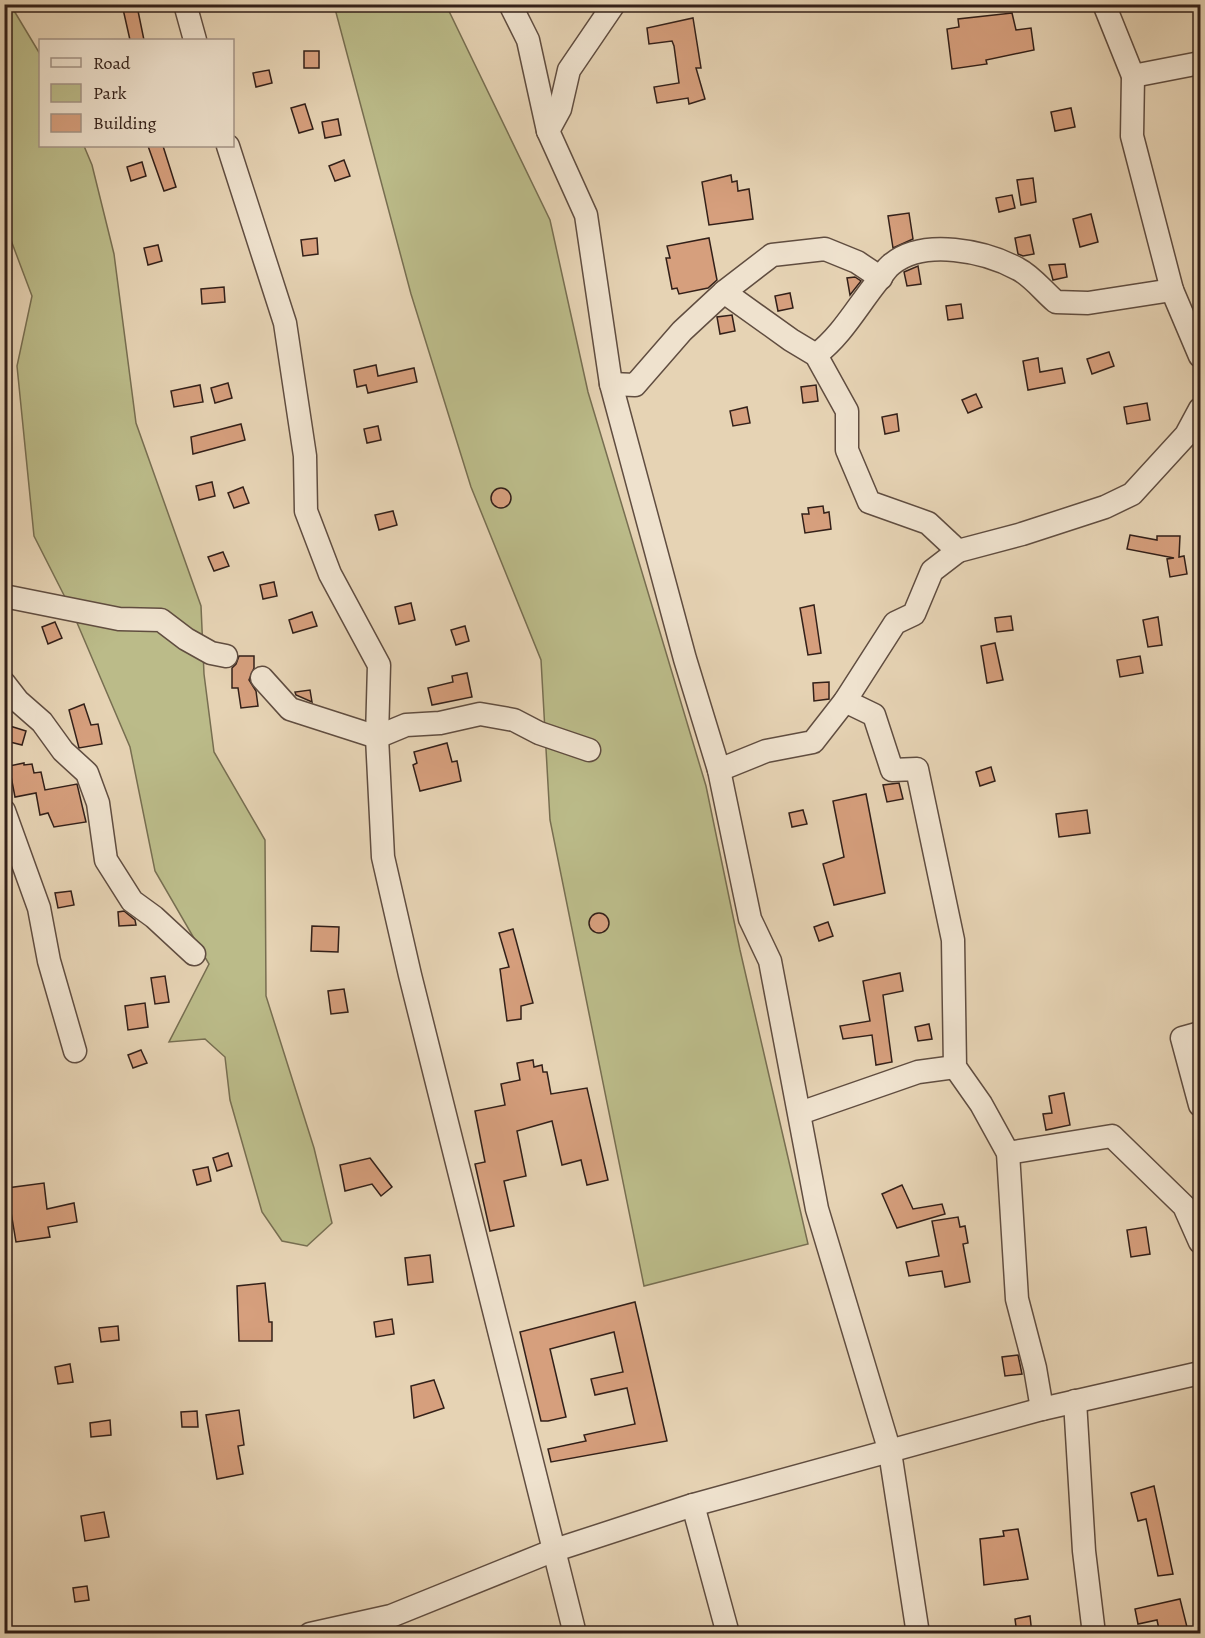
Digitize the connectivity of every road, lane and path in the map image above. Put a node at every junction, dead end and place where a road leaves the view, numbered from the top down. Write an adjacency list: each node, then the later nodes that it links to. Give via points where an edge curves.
1 (185, 4): 5 (street)
2 (510, 4): 8 (street, via 528,40)
3 (614, 4): 8 (street, via 569,70 560,110)
4 (1104, 4): 7 (street)
5 (195, 39)
6 (1200, 63): 7 (street)
7 (1133, 76): 11 (street, via 1132,136)
8 (548, 131): 15 (street, via 586,215)
9 (228, 147): 23 (street, via 285,323 305,456 306,511 330,574 379,665)
10 (881, 278): 11 (street, via 892,264 926,249 969,251 1019,269 1056,302 1088,303); 12 (street, via 857,262 825,249 772,255); 13 (street, via 836,337)
11 (1172, 290): 14 (street)
12 (724, 292): 13 (street); 15 (street, via 682,331 635,385)
13 (816, 355): 17 (street, via 847,411 847,450 869,502 928,523)
14 (1200, 356)
15 (611, 384): 25 (street)
16 (1200, 409): 17 (street, via 1186,435 1132,494 1022,534)
17 (958, 550): 22 (street, via 932,571 914,614 895,623)
18 (4, 596): 19 (street, via 119,619 161,620 211,653)
19 (226, 656)
20 (262, 678): 23 (street, via 290,709)
21 (4, 683): 27 (street, via 87,773 98,803 106,860 132,901)
22 (845, 701): 25 (street, via 813,742 766,751); 30 (street, via 874,715 892,770 917,769 953,940)
23 (377, 737): 24 (street, via 406,724 440,723 480,714 514,720 538,733); 40 (street, via 383,857)
24 (589, 750)
25 (719, 770): 32 (street, via 750,920 770,961)
26 (4, 812): 29 (street, via 39,908 48,961)
27 (194, 954)
28 (1200, 1033): 31 (street, via 1182,1038)
29 (75, 1051)
30 (955, 1067): 32 (street, via 918,1071); 33 (street)
31 (1200, 1105)
32 (800, 1113): 38 (street, via 817,1209)
33 (1008, 1153): 34 (street, via 1112,1136 1184,1206); 37 (street, via 1017,1299)
34 (1200, 1242)
35 (1200, 1373): 36 (street)
36 (1075, 1401): 37 (street); 46 (street, via 1084,1551)
37 (1042, 1409): 38 (street)
38 (890, 1452): 39 (street); 45 (street)
39 (693, 1505): 40 (street); 44 (street)
40 (552, 1551): 41 (street); 43 (street)
41 (393, 1625): 42 (street)
42 (310, 1634)
43 (575, 1634)
44 (728, 1634)
45 (918, 1634)
46 (1094, 1634)

